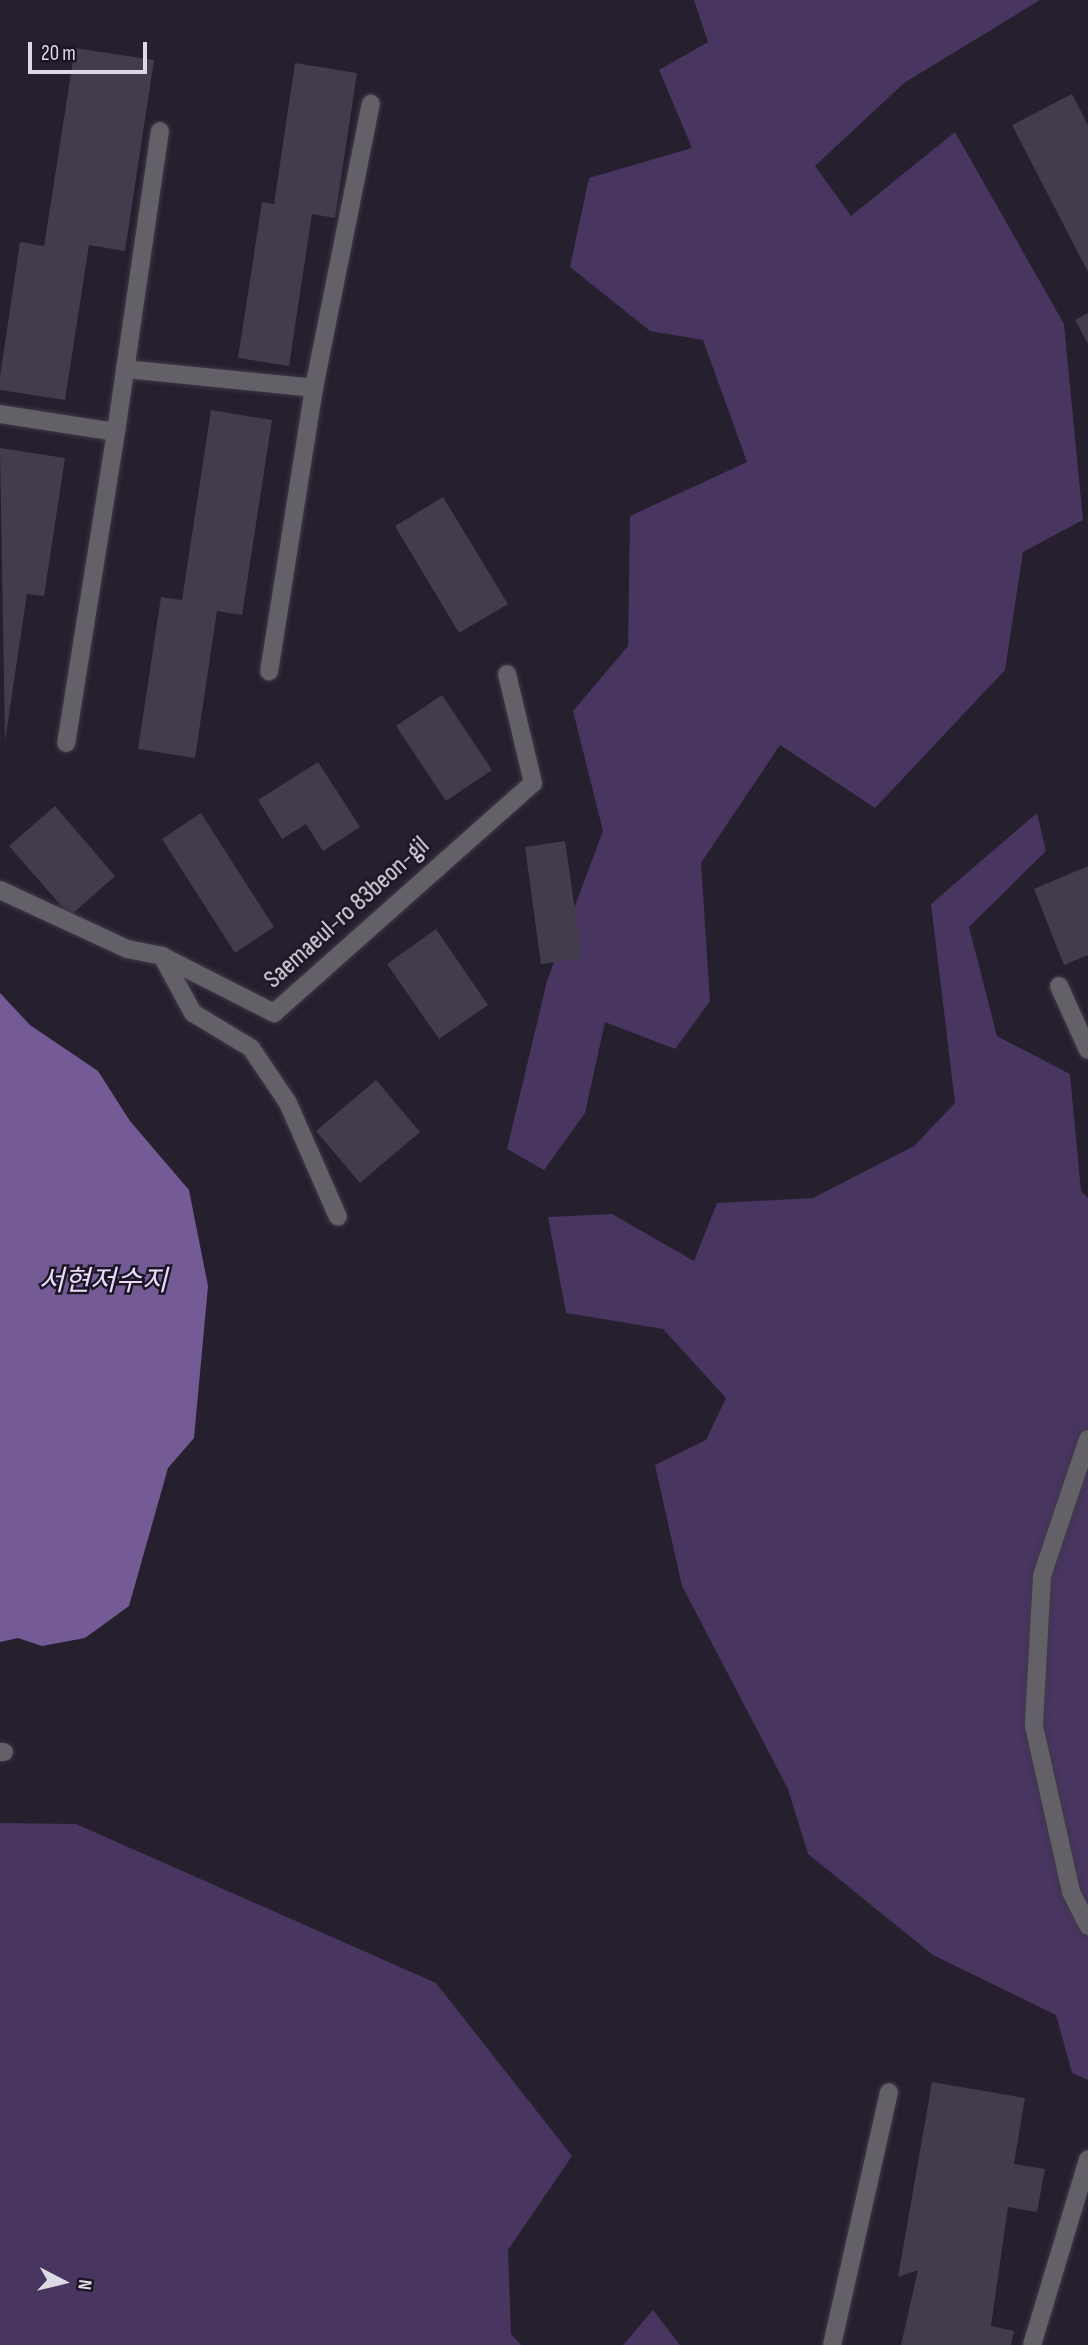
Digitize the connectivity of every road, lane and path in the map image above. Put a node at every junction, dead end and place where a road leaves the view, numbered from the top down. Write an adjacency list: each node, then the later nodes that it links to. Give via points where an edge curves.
1 (371, 104): 4 (street)
2 (160, 131): 3 (street)
3 (125, 369): 4 (street); 6 (street)
4 (314, 388): 7 (street)
5 (0, 414): 6 (street)
6 (116, 432): 9 (street)
7 (269, 671)
8 (507, 674): 11 (street, Saemaeul-ro 83beon-gil, via 533,783 274,1013)
9 (66, 743)
10 (0, 890): 11 (street, Saemaeul-ro 83beon-gil, via 127,949)
11 (162, 956): 14 (street, via 193,1013 251,1048 288,1103)
12 (1059, 986): 13 (street)
13 (1088, 1050)
14 (338, 1217)
15 (1088, 1439): 16 (street, via 1042,1576 1034,1726 1071,1892)
16 (1088, 1926)
17 (889, 2092): 19 (street)
18 (1088, 2159): 20 (street)
19 (832, 2345)
20 (1032, 2345)

